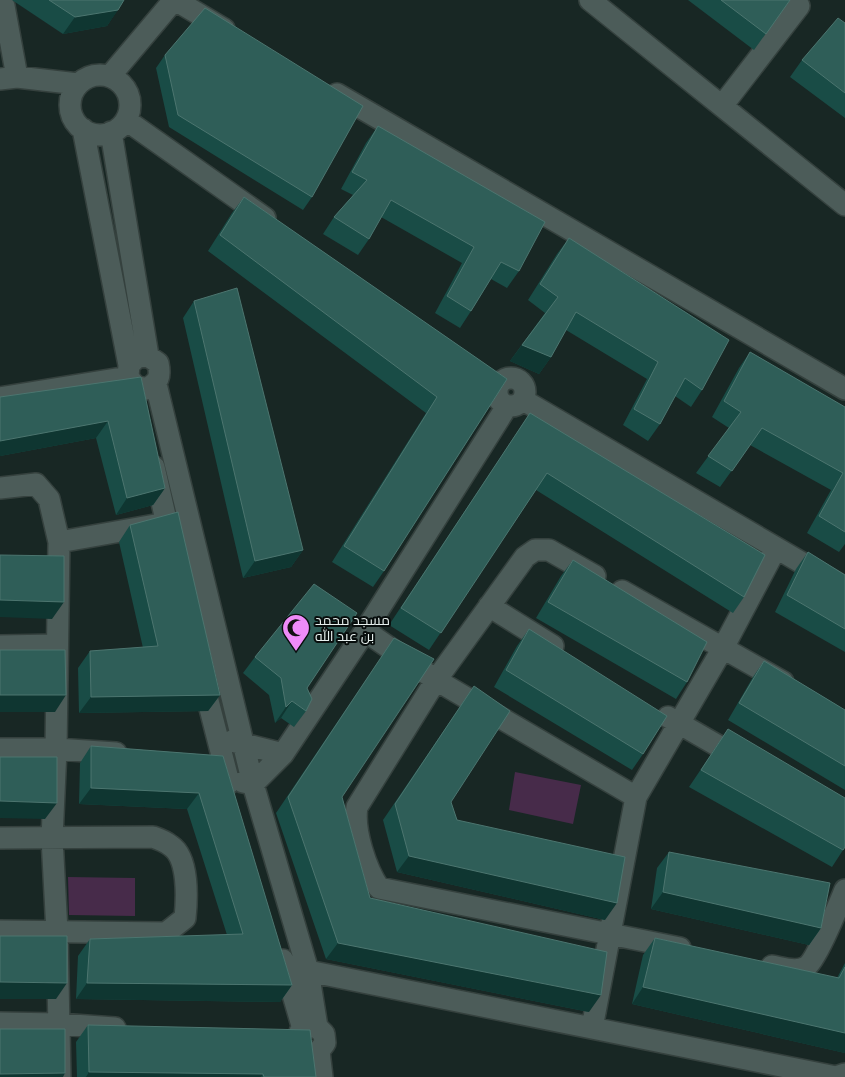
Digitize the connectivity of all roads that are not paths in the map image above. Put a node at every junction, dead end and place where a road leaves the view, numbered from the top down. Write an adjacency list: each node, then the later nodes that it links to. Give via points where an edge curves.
1 (175, 0): 5 (street); 6 (street)
2 (590, 0): 10 (street)
3 (797, 2): 10 (street)
4 (0, 4): 7 (street, via 4,6)
5 (244, 40)
6 (110, 76): 8 (street, via 93,75); 11 (street, via 124,86 130,102)
7 (8, 78): 8 (street)
8 (78, 84): 12 (street, via 70,99 72,116)
9 (321, 85): 19 (street)
10 (722, 106): 13 (street)
11 (119, 126): 12 (street, via 99,135); 14 (street); 15 (street)
12 (83, 129): 17 (street)
13 (845, 205)
14 (280, 229)
15 (148, 356): 17 (street, via 137,357); 18 (street, via 158,363 161,374)
16 (491, 379): 21 (street, via 498,397)
17 (133, 383): 18 (street, via 146,389); 20 (street)
18 (156, 384): 40 (street)
19 (845, 390)
20 (0, 398)
21 (515, 403): 26 (street); 30 (street)
22 (150, 450): 24 (street)
23 (0, 488): 25 (street, via 36,484 49,499)
24 (166, 522): 25 (street); 27 (street)
25 (59, 542): 31 (street)
26 (776, 548): 28 (street); 33 (street)
27 (175, 560)
28 (845, 588)
29 (489, 606): 33 (street, via 525,557 535,550 549,550); 34 (street); 36 (street)
30 (365, 630): 36 (street); 45 (street)
31 (57, 645): 32 (street); 41 (street)
32 (0, 646)
33 (723, 648): 37 (street); 39 (street)
34 (572, 657)
35 (199, 663): 43 (street)
36 (436, 680): 48 (street); 54 (street, via 356,807 355,820 370,876 380,888)
37 (804, 694)
38 (654, 708): 39 (street)
39 (679, 724): 46 (street); 48 (street)
40 (243, 742): 43 (street); 45 (street); 47 (street)
41 (56, 749): 42 (street); 44 (street); 50 (street)
42 (0, 750)
43 (213, 751): 47 (street, via 231,788)
44 (134, 754)
45 (282, 754): 47 (street)
46 (762, 770)
47 (253, 784): 58 (street)
48 (636, 797): 54 (street)
49 (0, 838): 50 (street)
50 (52, 838): 53 (street); 53 (street, via 153,837 173,846 185,870 188,896 185,918 166,933)
51 (845, 890): 57 (street, via 807,967 794,971)
52 (0, 931): 53 (street)
53 (57, 932): 60 (street)
54 (611, 934): 56 (street); 61 (street)
55 (276, 937): 63 (street)
56 (698, 952)
57 (756, 963)
58 (308, 971): 61 (street); 63 (street)
59 (0, 1023): 60 (street)
60 (59, 1024): 62 (street); 65 (street)
61 (592, 1028): 64 (street, via 836,1077)
62 (136, 1030)
63 (304, 1041): 66 (street); 67 (street)
64 (845, 1074)
65 (60, 1077)
66 (308, 1077)
67 (322, 1077)

